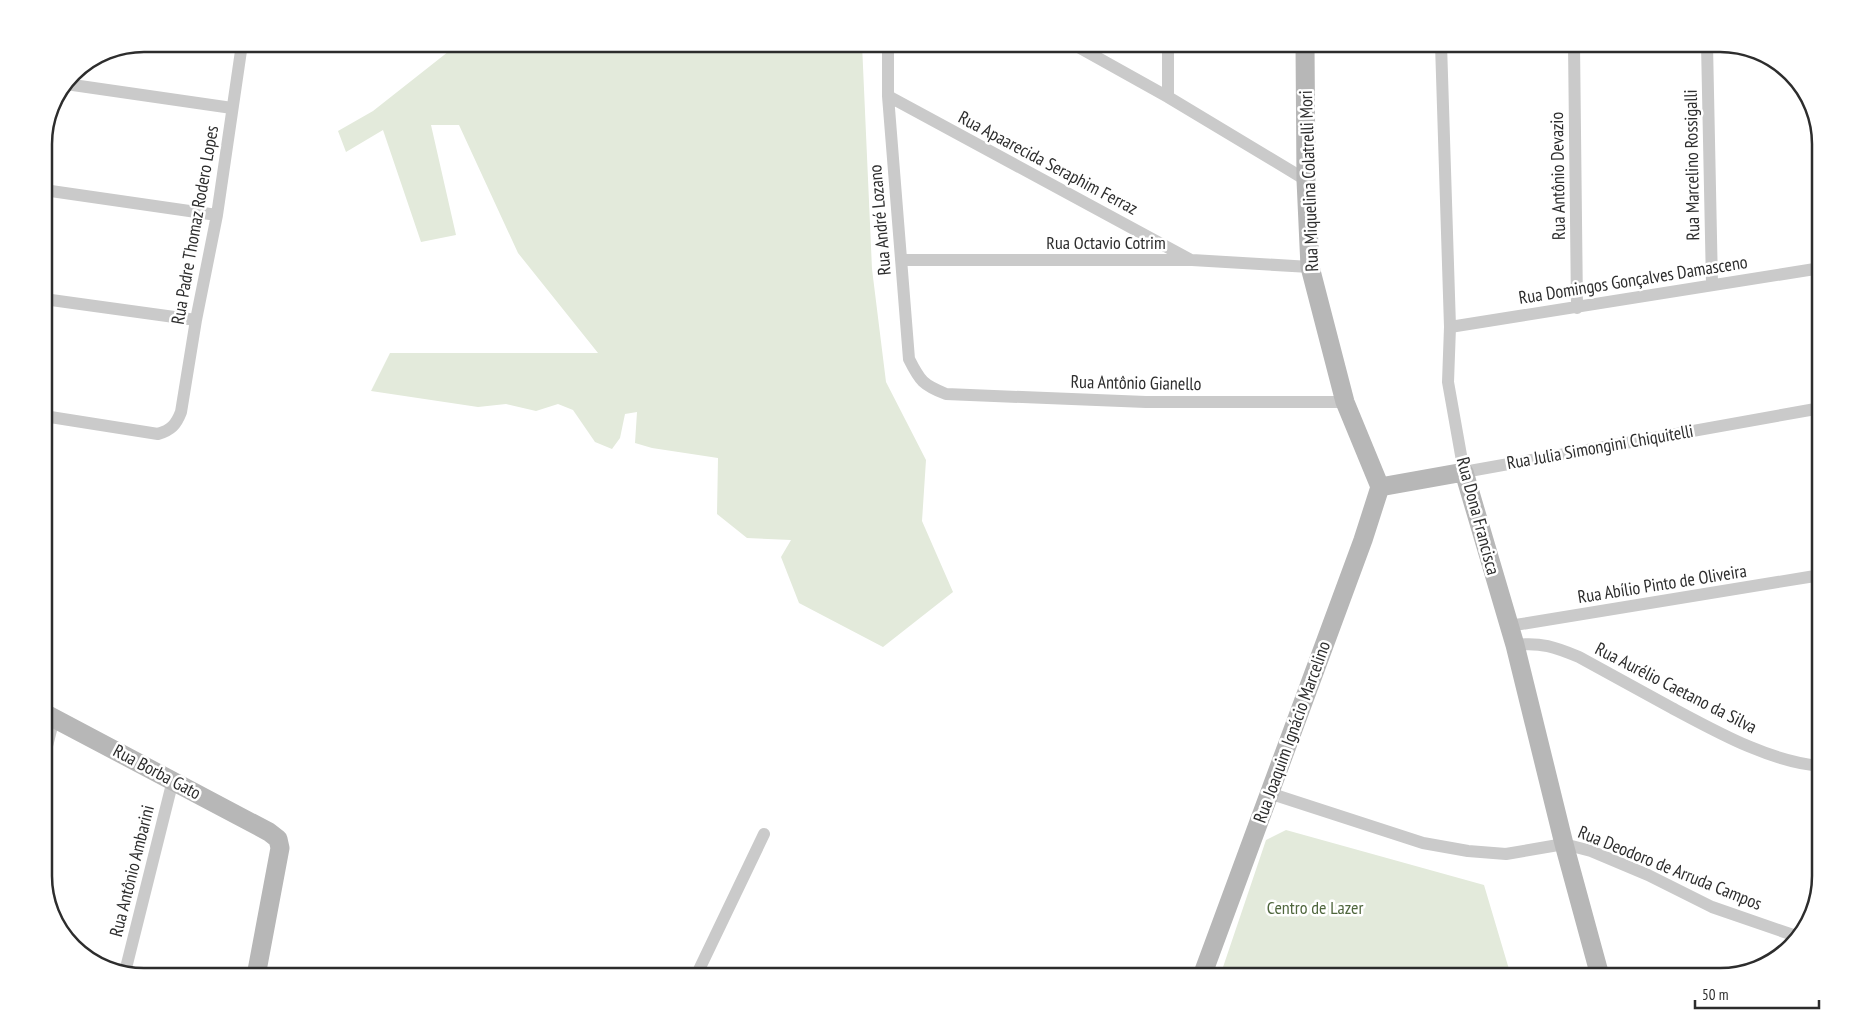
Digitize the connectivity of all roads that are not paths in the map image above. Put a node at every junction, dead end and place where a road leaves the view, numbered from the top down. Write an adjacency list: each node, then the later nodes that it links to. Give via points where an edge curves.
1 (241, 52): 12 (street, Rua Padre Thomaz Rodero Lopes)
2 (888, 52): 10 (street, Rua André Lozano)
3 (1087, 52): 11 (street)
4 (1168, 52): 11 (street)
5 (1305, 52): 13 (street, Rua Miquelina Colatrelli Mori)
6 (1441, 52): 24 (street, Rua Dona Francisca)
7 (1574, 52): 22 (street, Rua Antônio Devazio)
8 (1707, 52): 20 (street, Rua Marcelino Rossigalli)
9 (74, 85): 12 (street)
10 (888, 96): 16 (street, Rua André Lozano); 17 (street, Rua Apaarecida Seraphim Ferraz)
11 (1168, 97): 13 (street)
12 (232, 108): 15 (street, Rua Padre Thomaz Rodero Lopes)
13 (1306, 180): 18 (street, Rua Miquelina Colatrelli Mori)
14 (53, 191): 15 (street)
15 (217, 215): 23 (street, Rua Padre Thomaz Rodero Lopes)
16 (902, 260): 17 (street, Rua Octavio Cotrim); 25 (street, Rua André Lozano, via 909,359)
17 (1192, 260): 18 (street, Rua Octavio Cotrim)
18 (1310, 267): 26 (street, Rua Miquelina Colatrelli Mori)
19 (1812, 267): 20 (street, Rua Domingos Gonçalves Damasceno)
20 (1712, 285): 22 (street, Rua Domingos Gonçalves Damasceno)
21 (53, 300): 23 (street)
22 (1577, 308): 24 (street, Rua Domingos Gonçalves Damasceno)
23 (196, 320): 28 (street, Rua Padre Thomaz Rodero Lopes, via 181,412 169,431 158,434)
24 (1450, 327): 29 (street, Rua Dona Francisca, via 1448,382)
25 (928, 387): 26 (street, Rua Antônio Gianello, via 946,394 1146,402)
26 (1345, 402): 30 (street, Rua Miquelina Colatrelli Mori)
27 (1812, 410): 29 (street, Rua Julia Simongini Chiquitelli)
28 (53, 417)
29 (1464, 472): 30 (street, Rua Julia Simongini Chiquitelli); 32 (street, Rua Dona Francisca)
30 (1380, 487): 37 (street, Rua Joaquim Ignácio Marcelino)
31 (1812, 576): 32 (street, Rua Abílio Pinto de Oliveira)
32 (1509, 626): 33 (street, Rua Dona Francisca)
33 (1515, 645): 35 (street, Rua Aurélio Caetano da Silva, via 1554,646 1726,737); 39 (street, Rua Dona Francisca)
34 (53, 718): 36 (street, Rua Borba Gato)
35 (1812, 765)
36 (173, 780): 41 (street, Rua Antônio Ambarini); 42 (street, Rua Borba Gato, via 278,839 280,848)
37 (1269, 793): 39 (street, Rua Deodoro de Arruda Campos, via 1423,843 1468,851 1506,854); 44 (street, Rua Joaquim Ignácio Marcelino)
38 (764, 834): 43 (street)
39 (1564, 844): 40 (street, Rua Deodoro de Arruda Campos, via 1648,875 1712,907); 45 (street, Rua Dona Francisca)
40 (1792, 935)
41 (127, 966)
42 (258, 968)
43 (700, 968)
44 (1205, 968)
45 (1598, 968)

